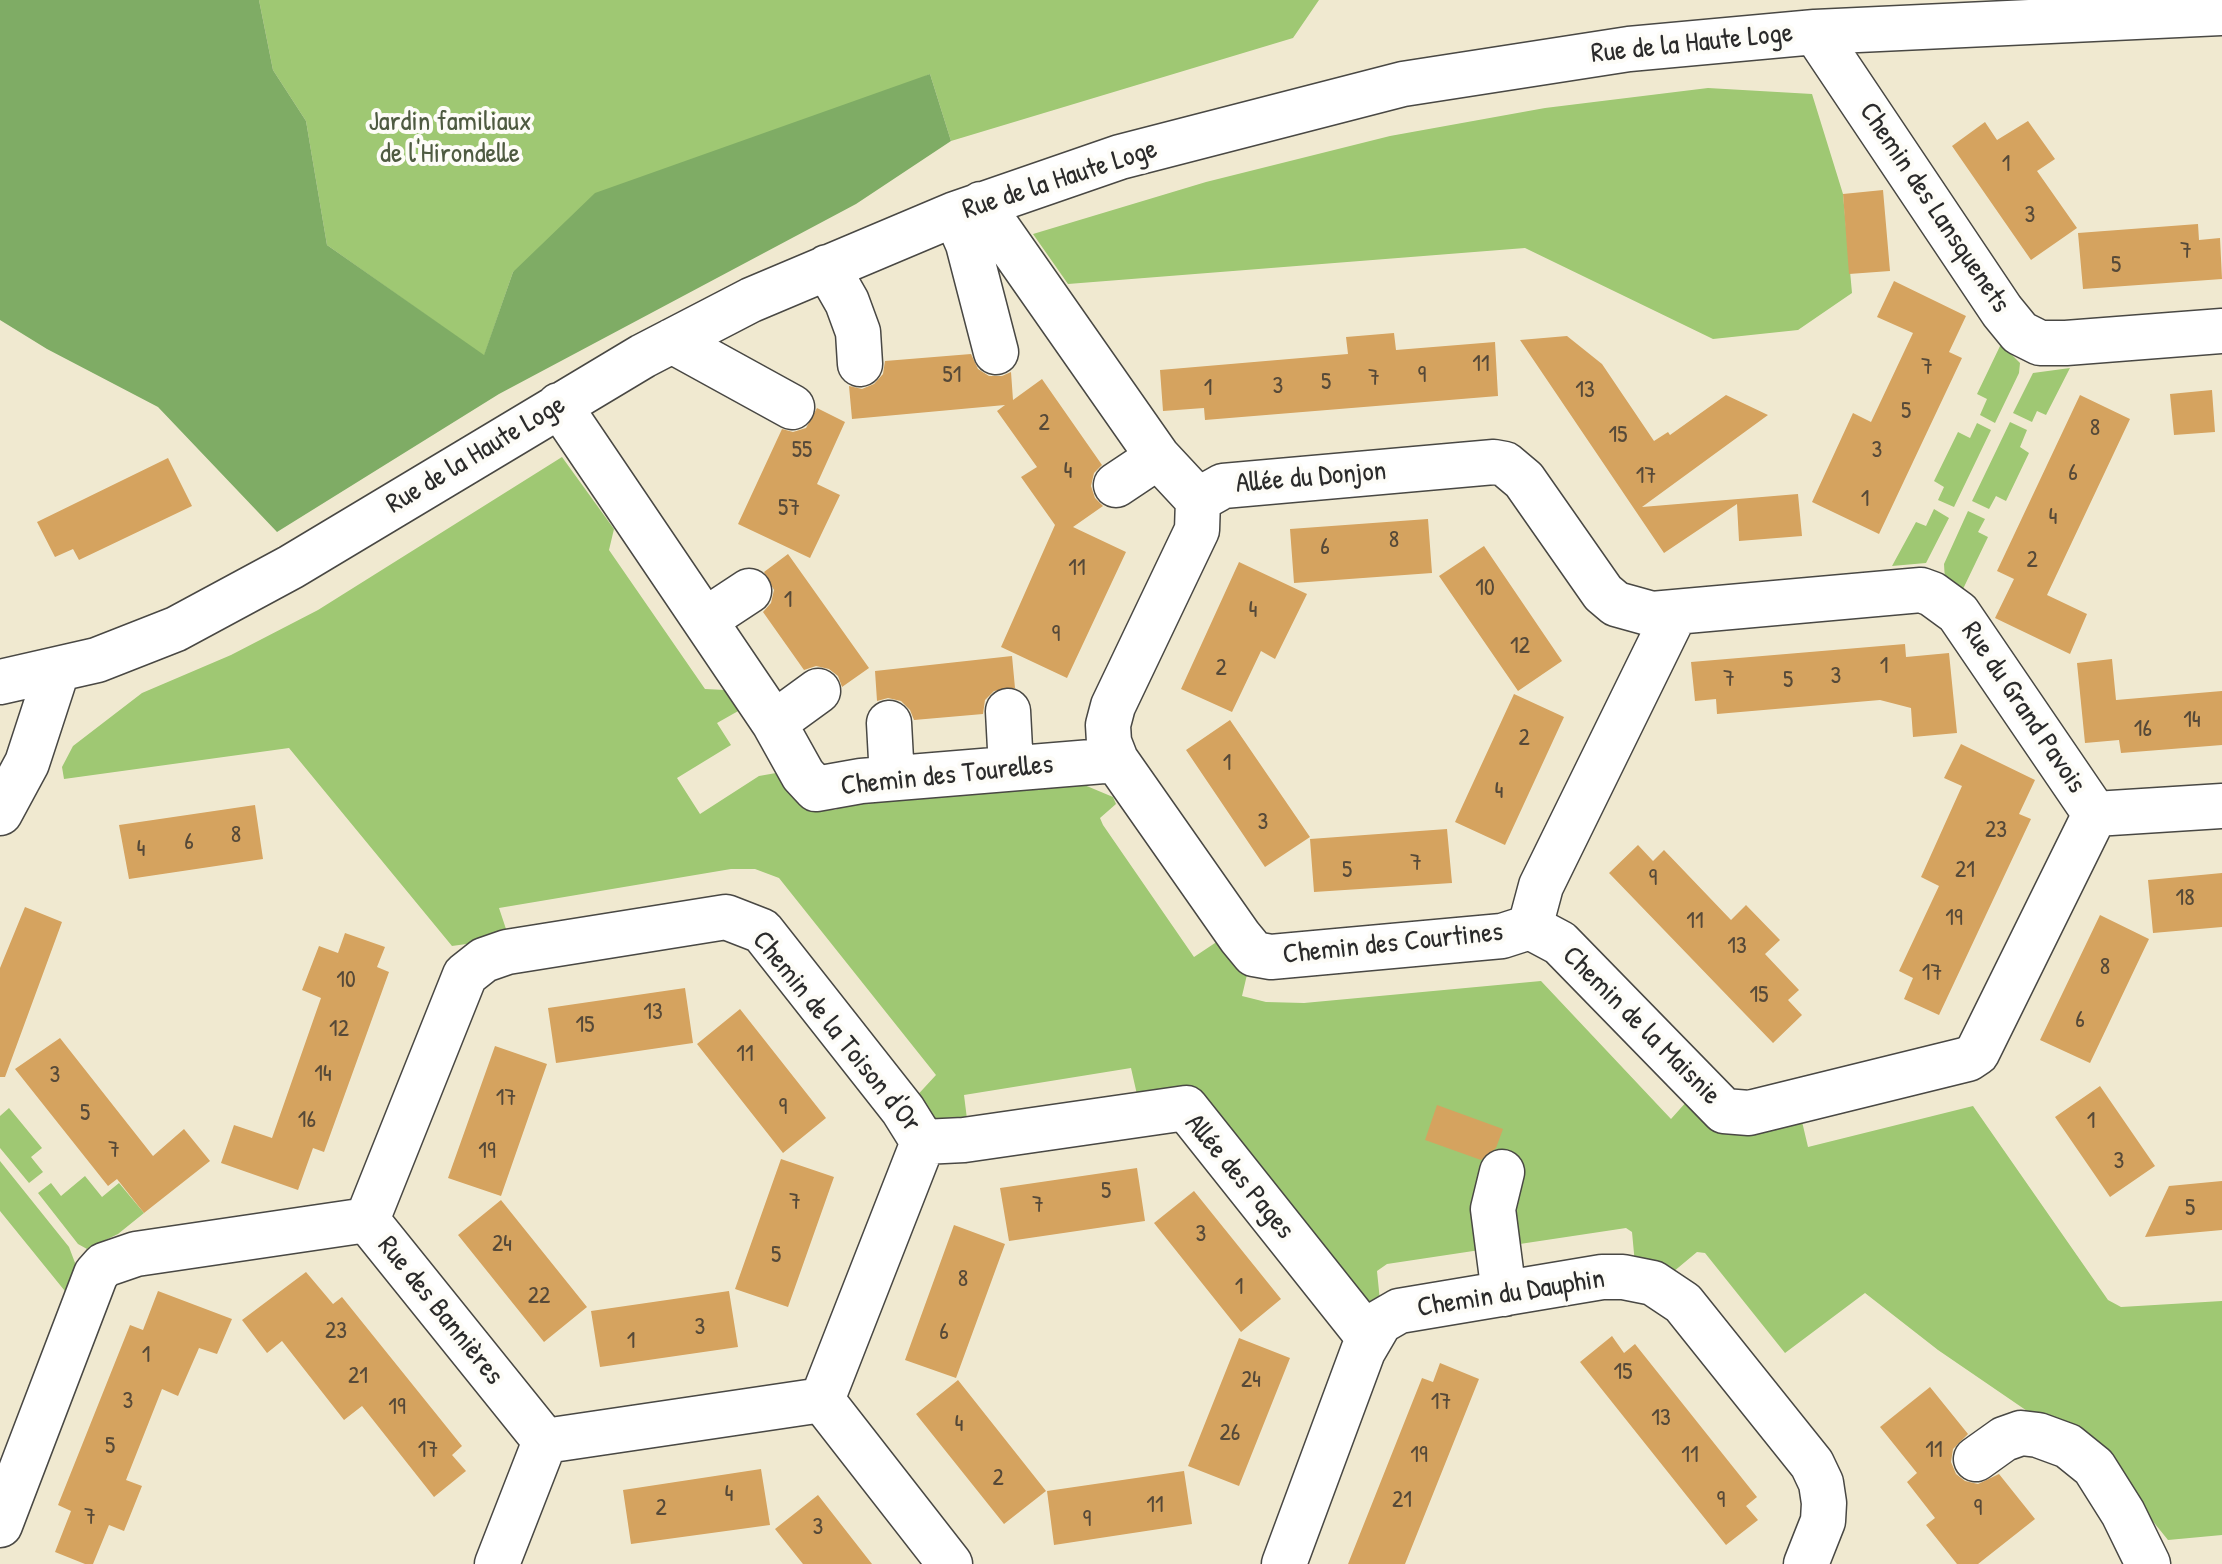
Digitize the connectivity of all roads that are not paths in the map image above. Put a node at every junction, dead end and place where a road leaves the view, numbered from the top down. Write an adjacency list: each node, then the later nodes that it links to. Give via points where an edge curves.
1 (2222, 13): 2 (street, Rue de la Haute Loge)
2 (1815, 32): 3 (street, Rue de la Haute Loge, via 1629,49 1403,84 1120,157); 5 (street, Chemin des Lansquenets, via 2020,333 2040,343 2066,343)
3 (968, 209): 4 (street, Rue de la Haute Loge); 7 (street, via 968,244); 11 (street, Allée du Donjon)
4 (827, 267): 6 (street, Rue de la Haute Loge); 8 (street, via 858,332)
5 (2222, 331)
6 (672, 341): 9 (street, Rue de la Haute Loge); 10 (street)
7 (996, 352)
8 (860, 364)
9 (559, 405): 16 (street, Chemin des Tourelles); 17 (street, Rue de la Haute Loge, via 213,610 126,650)
10 (792, 407)
11 (1158, 457): 12 (street); 13 (street, Allée du Donjon)
12 (1116, 485)
13 (1198, 500): 15 (street, Allée du Donjon, via 1223,486 1494,462 1524,480 1603,593 1633,611); 23 (street, via 1197,530 1113,706 1108,725)
14 (749, 591): 16 (street)
15 (1675, 613): 28 (street, Rue du Grand Pavois, via 1921,590 1945,601); 29 (street, via 1541,886)
16 (705, 620): 21 (street, Chemin des Tourelles)
17 (57, 671): 18 (street, Rue de la Haute Loge); 27 (street, via 27,763)
18 (0, 682)
19 (818, 691): 21 (street)
20 (1008, 711): 24 (street)
21 (774, 723): 25 (street, Chemin des Tourelles, via 816,789)
22 (889, 723): 25 (street)
23 (1116, 760): 24 (street, Chemin des Tourelles); 29 (street, Chemin des Courtines, via 1254,954 1271,957 1486,937)
24 (1011, 768): 25 (street, Chemin des Tourelles)
25 (892, 778)
26 (2222, 806): 28 (street, Rue du Grand Pavois)
27 (0, 813)
28 (2095, 814): 29 (street, Chemin de la Maisnie, via 1977,1053 1749,1113 1735,1114 1714,1104 1560,943)
29 (1530, 927)
30 (923, 1142): 32 (street, Chemin de la Toison d'Or, via 762,931 726,917 507,952 484,960 465,975); 34 (street, Allée des Pages, via 1186,1108); 35 (street, Chemin de la Toison d'Or)
31 (1502, 1172): 33 (street, via 1493,1209)
32 (367, 1220): 36 (street, Rue des Bannières); 38 (street, Rue des Bannières, via 136,1254 114,1260 96,1274)
33 (1504, 1294): 34 (street, Chemin du Dauphin, via 1399,1311 1380,1322); 42 (street, Chemin du Dauphin, via 1623,1277 1653,1283 1683,1303 1812,1464 1821,1483 1823,1521)
34 (1369, 1338): 41 (street, Chemin du Dauphin)
35 (822, 1400): 36 (street); 40 (street)
36 (545, 1441): 39 (street)
37 (1976, 1459): 43 (street, via 2021,1433 2068,1446 2094,1467)
38 (0, 1525)
39 (497, 1564)
40 (950, 1564)
41 (1284, 1564)
42 (1806, 1564)
43 (2148, 1564)

